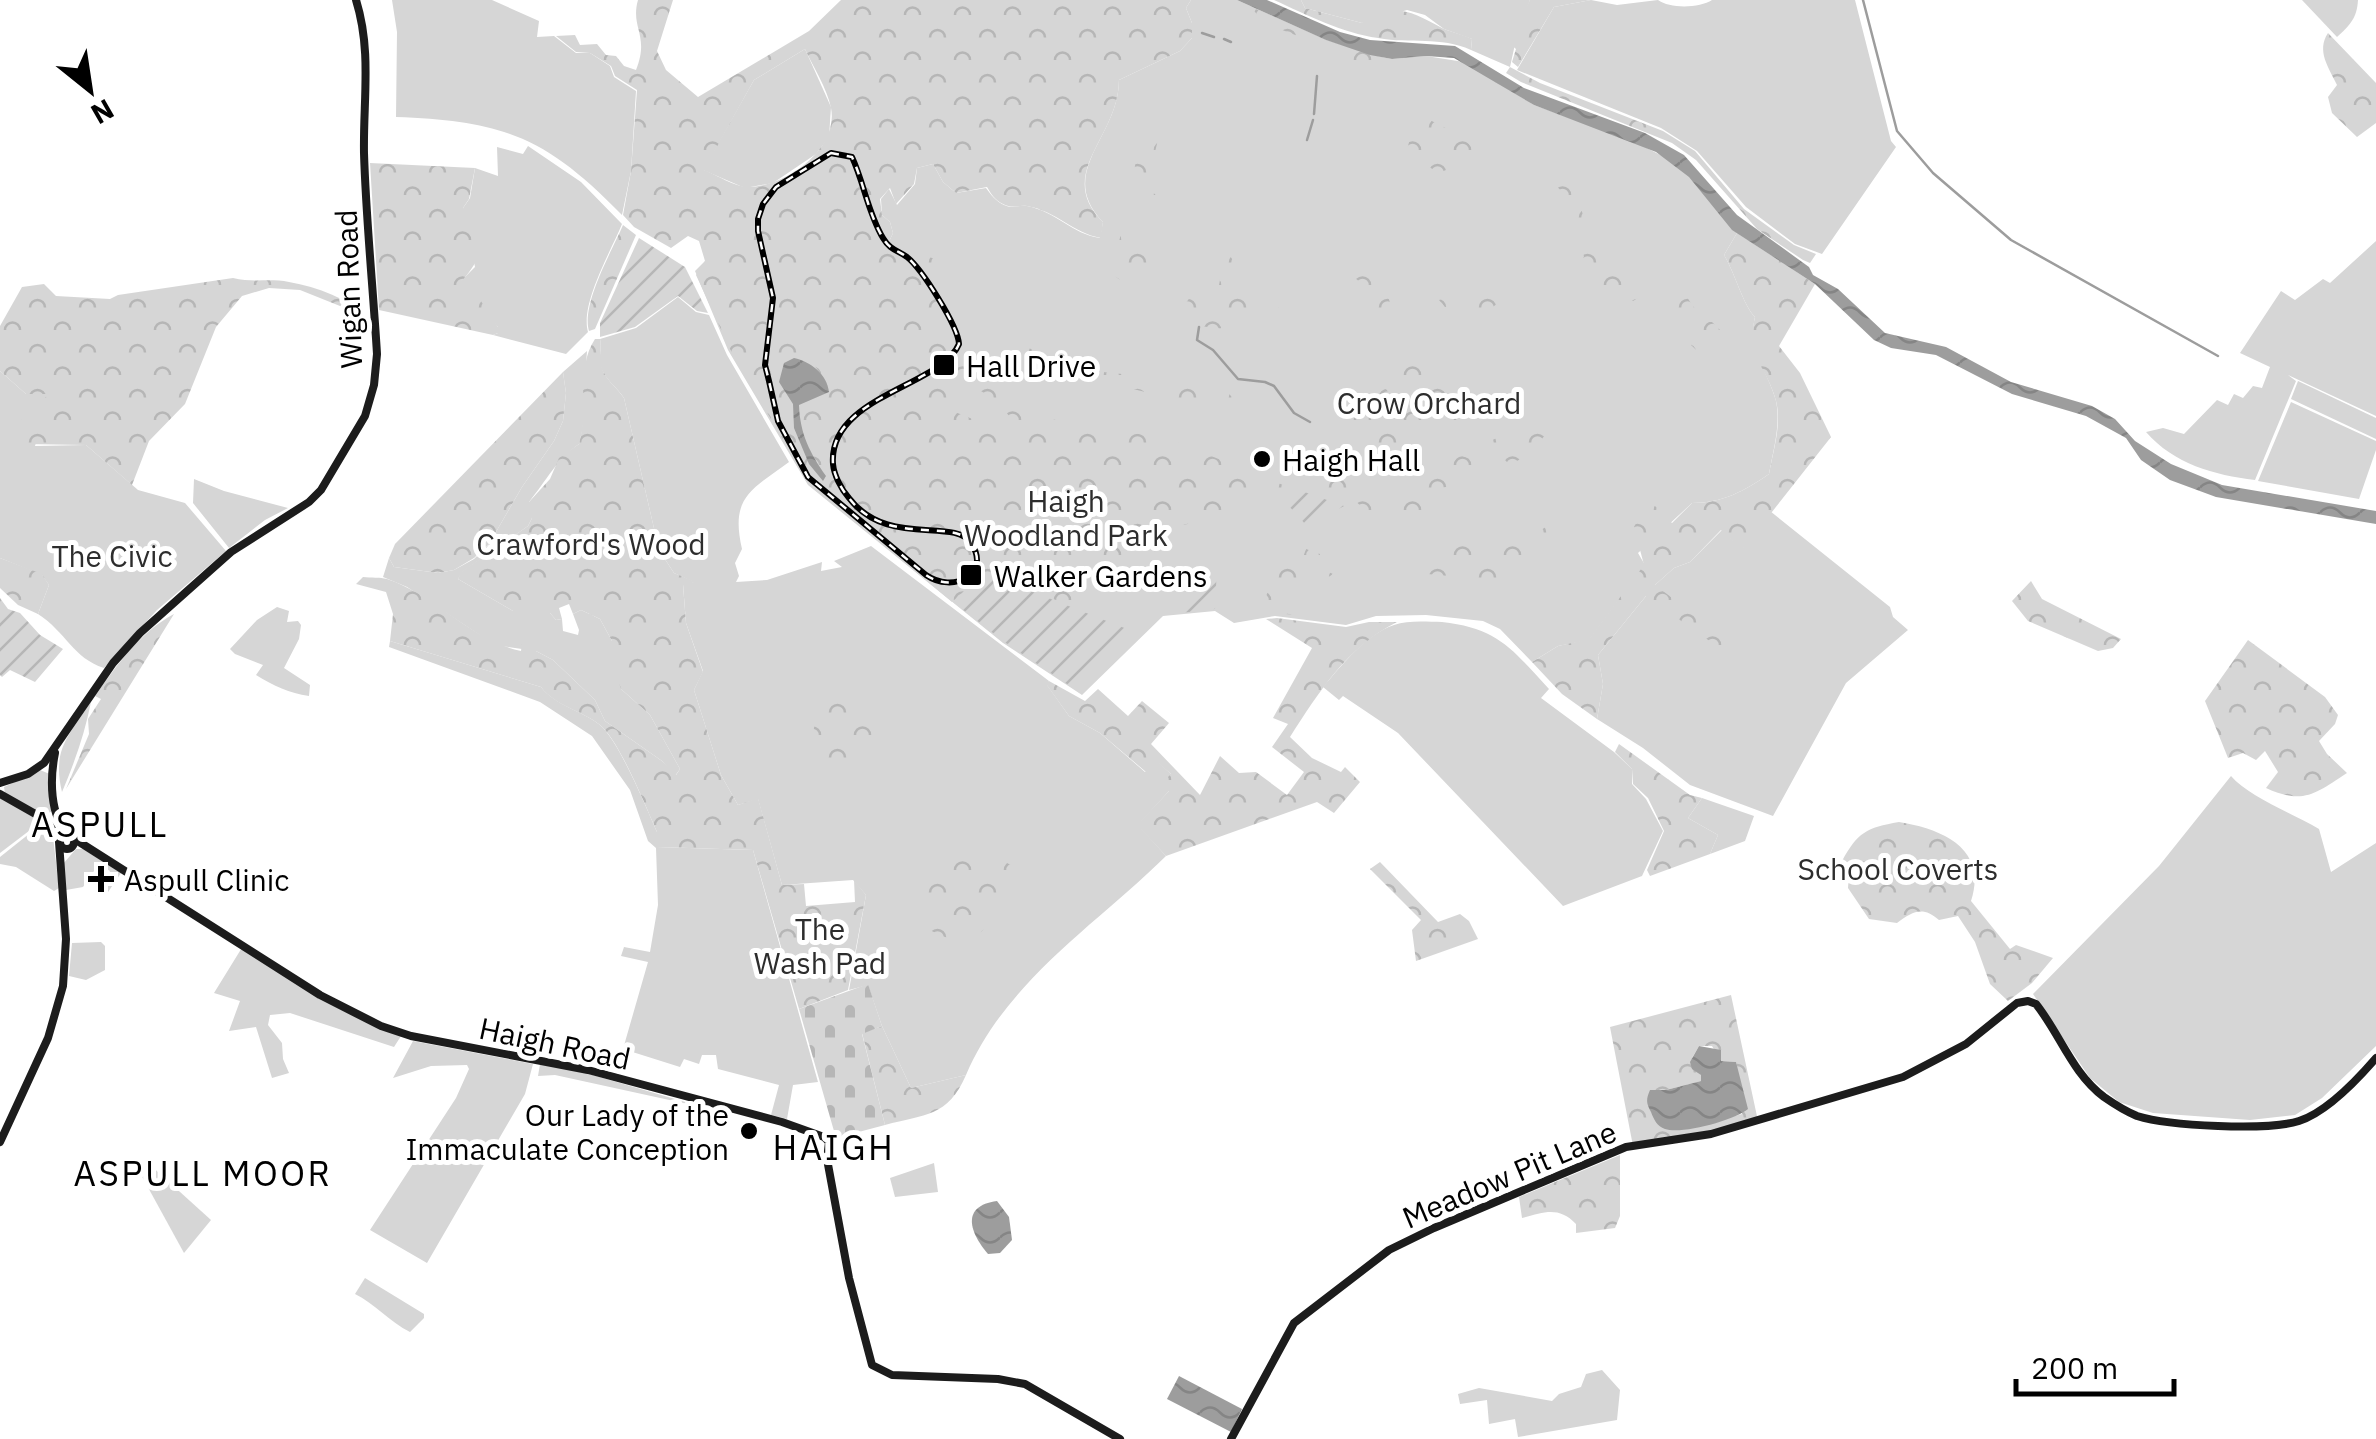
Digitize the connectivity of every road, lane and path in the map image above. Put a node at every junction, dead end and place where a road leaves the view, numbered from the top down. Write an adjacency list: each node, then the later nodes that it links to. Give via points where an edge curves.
1 (356, 0): 2 (main road, Wigan Road, via 367,59 364,148 377,354 365,416 316,496 231,552 140,633)
2 (56, 749): 3 (main road, Wigan Road); 4 (main road, Wigan Road)
3 (35, 771): 4 (main road); 5 (main road)
4 (52, 776): 7 (main road, Wigan Road)
5 (4, 782): 6 (main road)
6 (4, 795): 8 (main road)
7 (54, 804): 8 (main road); 10 (main road, Wigan Road)
8 (40, 816): 9 (main road)
9 (59, 841): 10 (main road); 11 (main road)
10 (71, 842): 11 (main road); 14 (main road, Haigh Road, via 381,1026 588,1070 827,1139 845,1260 872,1365 892,1375 1025,1384)
11 (60, 865): 13 (main road, via 66,939 59,1005)
12 (2376, 1058): 15 (main road, Meadow Pit Lane, via 2301,1120 2249,1126 2156,1120 2120,1108 2090,1084 2042,1012 2032,1002 2017,1002 1966,1044 1903,1077 1711,1134 1626,1147 1408,1240 1294,1323)
13 (0, 1142)
14 (1120, 1439)
15 (1232, 1439)

